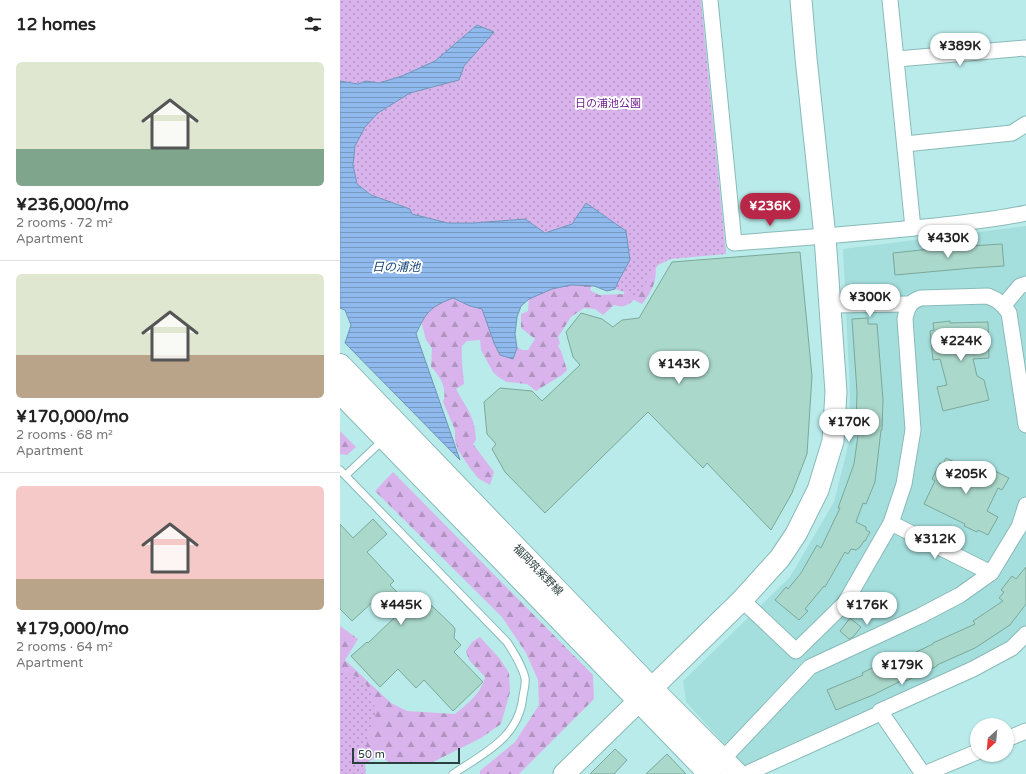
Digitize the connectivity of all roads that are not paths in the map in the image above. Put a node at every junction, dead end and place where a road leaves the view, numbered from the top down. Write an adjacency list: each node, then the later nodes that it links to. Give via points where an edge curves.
1 (710, 0): 10 (street, via 734,243)
2 (801, 0): 10 (street)
3 (890, 0): 5 (street)
4 (1026, 49): 5 (street)
5 (897, 59): 7 (street)
6 (1026, 124): 7 (street, via 1012,133)
7 (905, 144): 9 (street)
8 (1026, 213): 9 (street)
9 (913, 228): 10 (street)
10 (825, 237): 13 (street)
11 (1026, 284): 14 (street, via 1020,286)
12 (910, 304): 13 (street); 14 (street, via 921,298 988,296); 21 (street, via 905,319 913,430 904,484)
13 (830, 305): 23 (street, via 836,392 833,441 818,490 796,534 780,558)
14 (1004, 305): 17 (street, via 1009,314)
15 (340, 365): 27 (main road, 福岡筑紫野線)
16 (340, 392): 18 (main road, 福岡筑紫野線)
17 (1026, 425)
18 (385, 437): 19 (lane); 27 (main road, 福岡筑紫野線)
19 (343, 473): 33 (lane, via 507,642 518,660 525,679 522,706 514,726 500,742)
20 (1026, 504): 22 (street, via 1019,527)
21 (891, 523): 22 (street); 25 (street, via 845,602)
22 (991, 573): 26 (street, via 960,595 920,616)
23 (742, 600): 25 (street); 27 (street)
24 (1026, 634): 35 (street, via 1012,648 973,669 880,711)
25 (796, 652): 26 (street)
26 (810, 667): 32 (street)
27 (645, 694): 32 (main road, 福岡筑紫野線); 34 (street)
28 (874, 716): 32 (street)
29 (1026, 731): 30 (street)
30 (1014, 736)
31 (970, 755): 35 (street)
32 (730, 770)
33 (453, 774)
34 (564, 774)
35 (924, 774)

